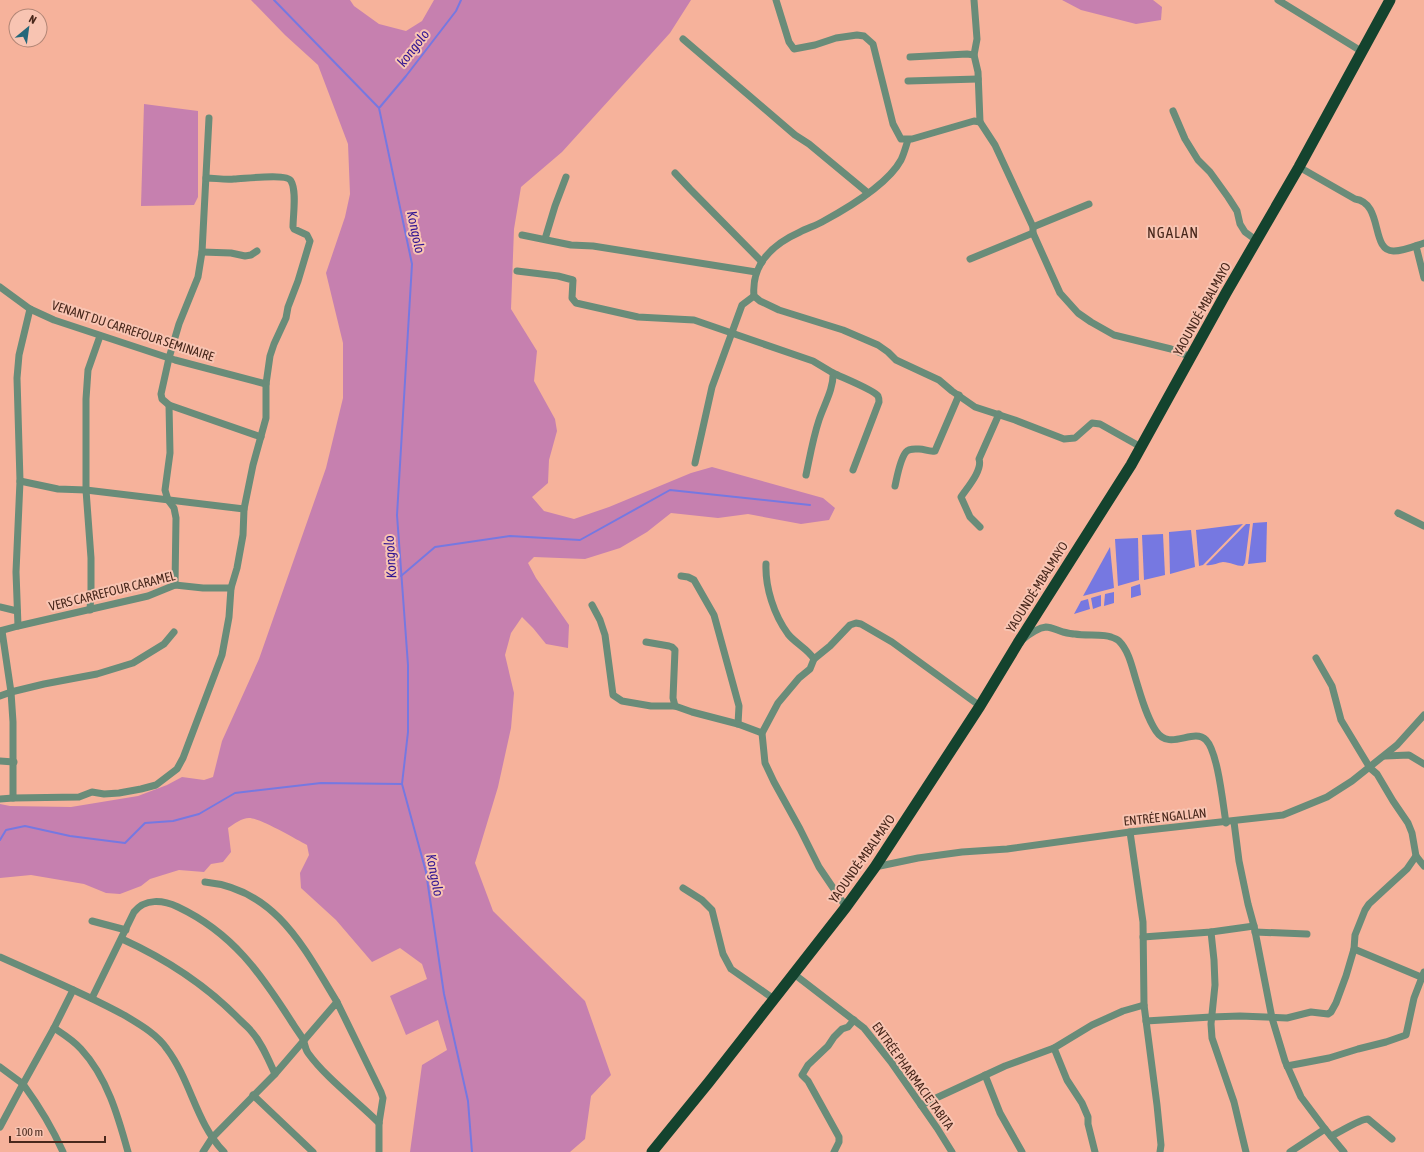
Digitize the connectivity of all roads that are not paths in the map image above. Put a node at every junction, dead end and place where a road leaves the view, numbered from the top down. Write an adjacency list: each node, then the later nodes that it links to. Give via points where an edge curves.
1 (776, 0): 14 (street, via 789,42 794,49 852,35 864,36 873,44 893,124 902,139)
2 (974, 0): 7 (street, via 977,39)
3 (1278, 0): 6 (street)
4 (1390, 0): 6 (highway, YAOUNDÉ-MBALMAYO)
5 (683, 39): 19 (street, via 795,135)
6 (1361, 51): 15 (highway, YAOUNDÉ-MBALMAYO)
7 (974, 55): 8 (street); 9 (street)
8 (910, 57)
9 (978, 79): 10 (street); 13 (street)
10 (908, 82)
11 (1173, 111): 24 (street, via 1185,139 1198,160 1228,197 1245,232)
12 (209, 118): 18 (street)
13 (980, 122): 14 (street, via 974,121); 21 (street, via 995,145)
14 (908, 140): 19 (street, via 901,160 887,178)
15 (1299, 167): 24 (highway, YAOUNDÉ-MBALMAYO); 26 (street, via 1367,204 1372,210 1381,243 1386,248 1393,252)
16 (675, 173): 30 (street)
17 (566, 177): 23 (street, via 554,206)
18 (206, 178): 27 (street); 42 (street, via 289,178 293,192 293,227 307,235 310,241 286,318 270,356)
19 (868, 193): 30 (street, via 821,223 777,244)
20 (1089, 204): 21 (street)
21 (1033, 230): 29 (street); 40 (street, via 1060,294 1078,313 1114,335 1171,348)
22 (522, 235): 23 (street)
23 (545, 239): 32 (street)
24 (1256, 240): 40 (highway, YAOUNDÉ-MBALMAYO)
25 (1424, 243): 26 (street)
26 (1416, 246): 33 (street)
27 (202, 252): 28 (street, via 245,256); 39 (street, via 198,277)
28 (256, 252)
29 (970, 259)
30 (762, 262): 32 (street)
31 (516, 271): 37 (street, via 572,280 572,298 576,303 638,317 694,320)
32 (756, 272): 35 (street)
33 (1424, 278)
34 (0, 287): 36 (street, VENANT DU CARREFOUR SEMINAIRE)
35 (754, 296): 37 (street, via 742,305); 43 (street, via 779,310 843,330 878,345 896,360 939,380)
36 (30, 309): 38 (street, VENANT DU CARREFOUR SEMINAIRE); 51 (street, via 19,355 17,378)
37 (732, 332): 41 (street, via 814,361); 48 (street, via 712,387)
38 (100, 336): 39 (street, VENANT DU CARREFOUR SEMINAIRE); 53 (street, via 88,370)
39 (169, 358): 42 (street, VENANT DU CARREFOUR SEMINAIRE); 44 (street, via 161,394 162,399)
40 (1191, 358): 47 (highway, YAOUNDÉ-MBALMAYO)
41 (833, 373): 49 (street, via 869,390 879,398); 50 (street, via 834,380 819,420)
42 (266, 384): 46 (street, via 266,418)
43 (958, 395): 45 (street, via 975,407); 52 (street, via 935,451 907,451)
44 (169, 405): 46 (street); 54 (street, via 170,446 165,490)
45 (999, 414): 47 (street, via 1064,439 1075,438 1092,423 1100,424); 58 (street, via 979,459 979,470 961,497 970,517)
46 (261, 437): 55 (street)
47 (1141, 447): 71 (highway, YAOUNDÉ-MBALMAYO)
48 (695, 463)
49 (854, 470)
50 (806, 475)
51 (20, 481): 53 (street, via 58,489); 66 (street)
52 (894, 486)
53 (86, 490): 54 (street); 65 (street, via 91,558)
54 (168, 500): 55 (street); 61 (street, via 174,508 176,518)
55 (244, 508): 62 (street, via 243,535)
56 (1398, 513): 57 (street)
57 (1424, 526)
58 (980, 527)
59 (766, 564): 73 (street, via 765,578 780,621)
60 (681, 576): 79 (street, via 694,580 714,615 739,706)
61 (175, 585): 62 (street, VERS CARREFOUR CARAMEL); 65 (street, VERS CARREFOUR CARAMEL, via 148,596)
62 (231, 588): 86 (street, via 222,655 177,769 156,785 119,793 92,792 79,797)
63 (592, 605): 76 (street, via 605,635 613,695 622,701 644,705)
64 (0, 607): 66 (street)
65 (90, 610): 67 (street, VERS CARREFOUR CARAMEL)
66 (17, 611): 67 (street)
67 (18, 626): 68 (street, VERS CARREFOUR CARAMEL)
68 (1, 631): 74 (street)
69 (174, 632): 74 (street, via 164,644 133,663 97,674)
70 (646, 642): 76 (street, via 672,646 674,650)
71 (1018, 642): 77 (highway, YAOUNDÉ-MBALMAYO); 88 (street, via 1036,630 1046,627 1085,636 1109,636 1119,640 1129,656 1148,715 1160,736 1177,740 1200,737 1206,740 1212,750)
72 (1316, 658): 85 (street, via 1332,686 1341,720)
73 (814, 660): 77 (street, via 850,626 861,624 892,642); 80 (street, via 810,669 798,678 778,703)
74 (11, 692): 75 (street); 83 (street)
75 (0, 696)
76 (675, 706): 79 (street)
77 (980, 706): 93 (highway, YAOUNDÉ-MBALMAYO)
78 (1424, 715): 81 (street, ENTRÉE NGALLAN)
79 (738, 724): 80 (street)
80 (762, 733): 96 (street, via 765,762 774,782 818,868)
81 (1385, 756): 84 (street, via 1409,755); 85 (street, ENTRÉE NGALLAN)
82 (0, 761): 83 (street)
83 (14, 762): 86 (street)
84 (1424, 764)
85 (1370, 768): 89 (street, ENTRÉE NGALLAN, via 1327,797 1283,816); 91 (street, via 1377,774 1408,823)
86 (13, 798): 87 (street)
87 (0, 800)
88 (1226, 822): 89 (street, ENTRÉE NGALLAN); 90 (street, ENTRÉE NGALLAN)
89 (1234, 822): 98 (street, via 1239,861)
90 (1130, 832): 93 (street, ENTRÉE NGALLAN, via 1007,849 962,852); 102 (street, via 1140,892)
91 (1416, 856): 92 (street); 104 (street, via 1365,910)
92 (1424, 866)
93 (875, 867): 96 (highway, YAOUNDÉ-MBALMAYO)
94 (205, 882): 113 (street, via 229,886 244,892 274,911 289,926)
95 (683, 888): 112 (street, via 712,910 723,954 731,969)
96 (846, 907): 106 (highway, YAOUNDÉ-MBALMAYO)
97 (92, 921): 99 (street)
98 (1254, 929): 100 (street); 101 (street); 116 (street)
99 (126, 930): 103 (street); 120 (street, via 134,912 144,903 169,903 189,912 215,929 246,957 271,989)
100 (1211, 932): 102 (street); 115 (street, via 1215,985)
101 (1307, 934)
102 (1143, 937): 114 (street)
103 (122, 939): 111 (street); 124 (street, via 170,964 224,1003 251,1030)
104 (1354, 949): 107 (street); 116 (street, via 1331,1012 1311,1012 1287,1018)
105 (0, 957): 109 (street)
106 (794, 974): 112 (highway, YAOUNDÉ-MBALMAYO); 117 (street, ENTRÉE PHARMACIE TABITA)
107 (1423, 975): 108 (street)
108 (1417, 989): 110 (street); 122 (street, via 1406,1035 1329,1058)
109 (73, 990): 111 (street); 119 (street)
110 (1424, 993)
111 (92, 998): 133 (street, via 130,1019 160,1040 177,1064)
112 (774, 999): 141 (highway, YAOUNDÉ-MBALMAYO)
113 (337, 1002): 120 (street); 129 (street, via 382,1092)
114 (1144, 1005): 118 (street); 121 (street, via 1092,1025)
115 (1211, 1017): 116 (street); 118 (street); 147 (street, via 1212,1038 1234,1102)
116 (1272, 1018): 122 (street)
117 (854, 1020): 128 (street, ENTRÉE PHARMACIE TABITA, via 864,1028 891,1062); 142 (street, via 834,1037 802,1075 808,1081 839,1137)
118 (1146, 1022): 146 (street)
119 (54, 1028): 126 (street); 136 (street, via 81,1049 96,1069 117,1113)
120 (303, 1040): 124 (street); 129 (street, via 305,1049 325,1073)
121 (1054, 1048): 125 (street); 145 (street, via 1067,1080 1088,1117)
122 (1287, 1066): 131 (street, via 1301,1097)
123 (0, 1067): 126 (street)
124 (275, 1074): 127 (street)
125 (985, 1074): 128 (street); 144 (street, via 1000,1112)
126 (23, 1084): 130 (street); 135 (street, via 54,1131)
127 (253, 1095): 133 (street); 139 (street)
128 (921, 1105): 143 (street, ENTRÉE PHARMACIE TABITA)
129 (379, 1123): 140 (street)
130 (0, 1127)
131 (1325, 1129): 132 (street); 148 (street)
132 (1331, 1136): 134 (street, via 1363,1118 1376,1124); 149 (street)
133 (212, 1138): 137 (street); 138 (street)
134 (1392, 1139)
135 (63, 1152)
136 (128, 1152)
137 (203, 1152)
138 (224, 1152)
139 (313, 1152)
140 (379, 1152)
141 (652, 1152)
142 (834, 1152)
143 (952, 1152)
144 (1022, 1152)
145 (1095, 1152)
146 (1160, 1152)
147 (1246, 1152)
148 (1290, 1152)
149 (1344, 1152)

